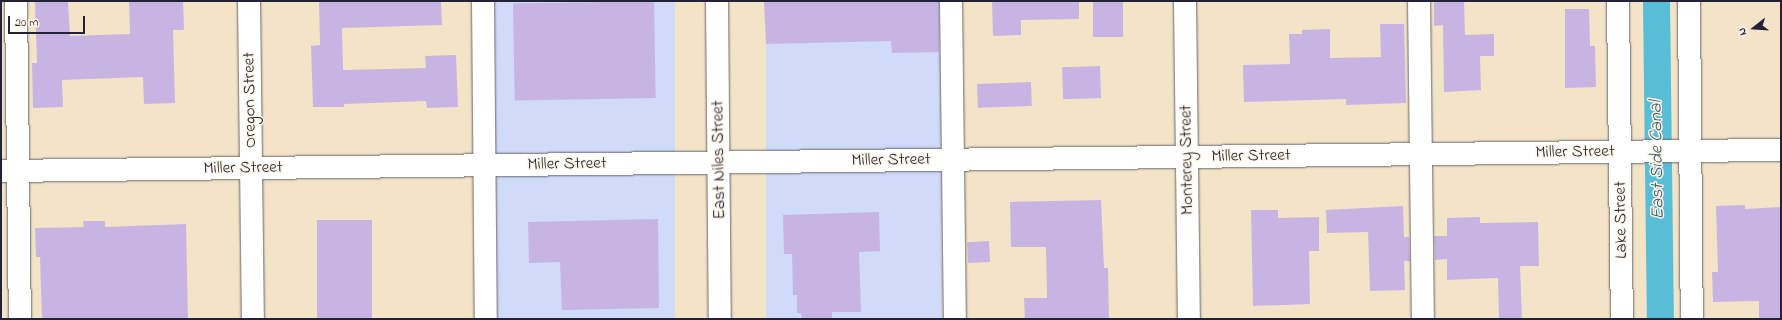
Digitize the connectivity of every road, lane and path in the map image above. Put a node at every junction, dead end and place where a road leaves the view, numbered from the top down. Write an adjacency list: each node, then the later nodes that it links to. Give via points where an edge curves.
1 (16, 1): 19 (street)
2 (249, 1): 18 (street, Oregon Street)
3 (483, 1): 17 (street)
4 (717, 1): 16 (street, East Niles Street)
5 (951, 1): 15 (street)
6 (1185, 1): 14 (street, Monterey Street)
7 (1419, 1): 13 (street)
8 (1618, 1): 12 (street, Lake Street)
9 (1689, 1): 11 (street)
10 (1781, 150): 11 (street, Miller Street)
11 (1690, 151): 12 (street, Miller Street); 28 (street)
12 (1620, 152): 13 (street, Miller Street); 27 (street, Lake Street)
13 (1421, 154): 14 (street, Miller Street); 26 (street)
14 (1187, 157): 15 (street, Miller Street); 25 (street, Monterey Street)
15 (952, 160): 16 (street, Miller Street); 24 (street)
16 (719, 162): 17 (street, Miller Street); 23 (street, East Niles Street)
17 (486, 165): 18 (street, Miller Street); 22 (street)
18 (251, 168): 19 (street, Miller Street); 21 (street, Oregon Street)
19 (10, 171): 20 (street)
20 (20, 319)
21 (253, 319)
22 (486, 319)
23 (720, 319)
24 (955, 319)
25 (1189, 319)
26 (1423, 319)
27 (1622, 319)
28 (1692, 319)

